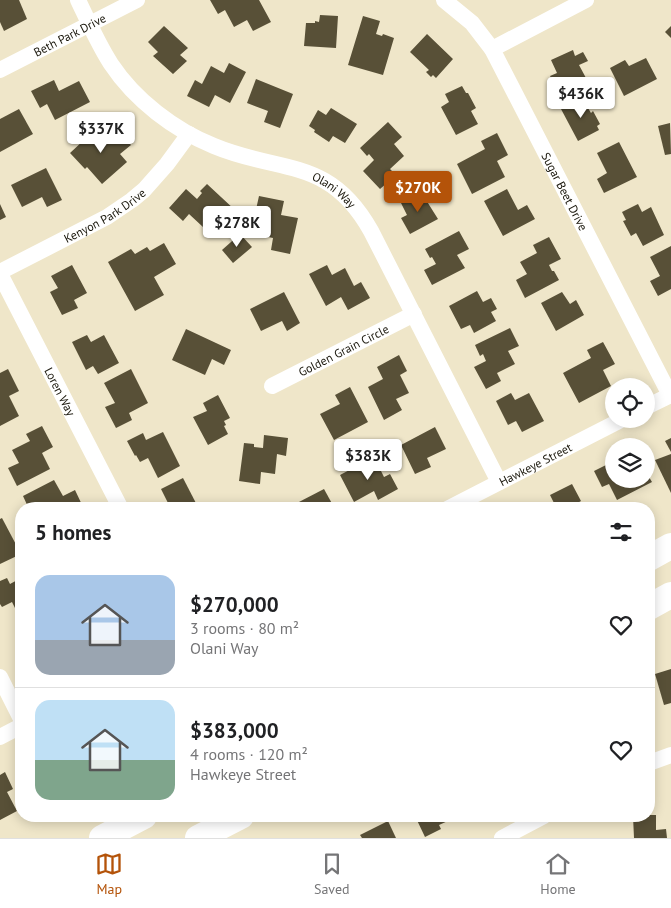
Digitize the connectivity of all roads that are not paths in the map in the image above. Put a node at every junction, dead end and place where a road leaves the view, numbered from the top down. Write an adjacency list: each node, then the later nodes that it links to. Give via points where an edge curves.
1 (78, 0): 5 (street, Olani Way)
2 (137, 0): 5 (street, Beth Park Drive)
3 (444, 0): 6 (street, Sugar Beet Drive, via 472,22)
4 (586, 0): 6 (street)
5 (90, 24): 7 (street, Beth Park Drive); 8 (street, Olani Way, via 121,77 148,104)
6 (492, 49): 12 (street, Sugar Beet Drive)
7 (0, 70)
8 (189, 134): 9 (street, Kenyon Park Drive, via 144,190 120,208); 10 (street, Olani Way, via 232,154 301,170 339,190 365,220)
9 (0, 273): 16 (street, Loren Way)
10 (414, 314): 11 (street, Golden Grain Circle); 15 (street, Olani Way)
11 (272, 386)
12 (670, 395): 13 (street)
13 (655, 402)
14 (605, 428): 15 (street, Hawkeye Street)
15 (500, 482): 17 (street, Hawkeye Street)
16 (117, 502)
17 (461, 502)
18 (671, 546): 19 (highway)
19 (655, 555)
20 (671, 595): 21 (highway)
21 (655, 604)
22 (0, 677): 23 (street)
23 (15, 707)
24 (15, 729): 25 (street)
25 (0, 737)
26 (671, 755): 27 (street)
27 (655, 761)
28 (133, 822): 31 (highway)
29 (229, 822): 32 (highway)
30 (533, 822): 33 (street)
31 (102, 838)
32 (198, 838)
33 (502, 838)

